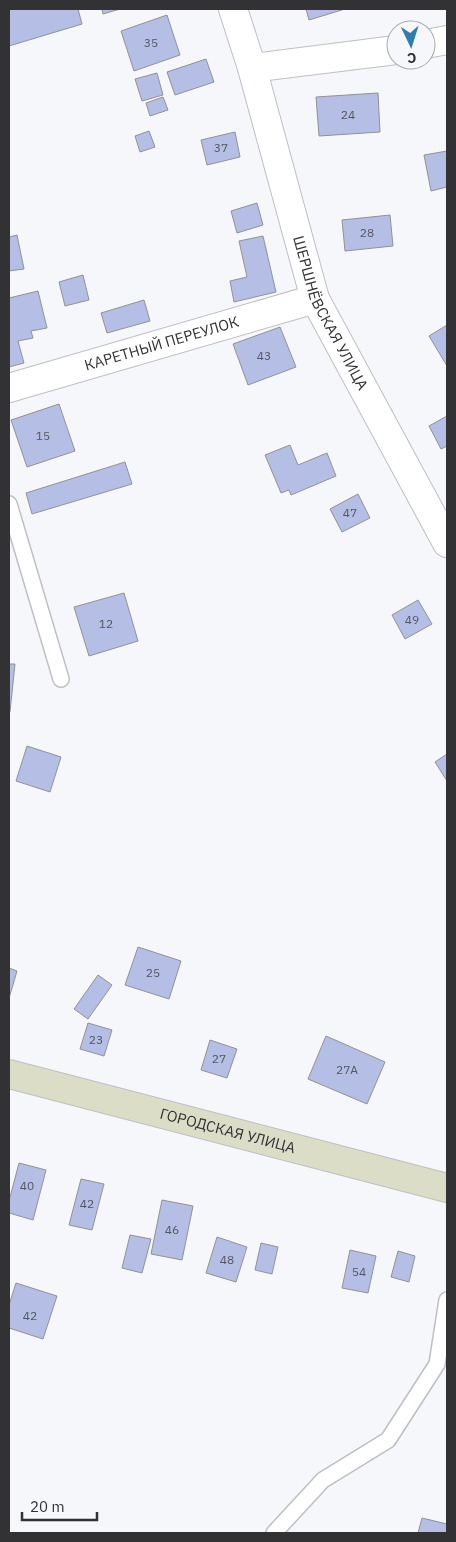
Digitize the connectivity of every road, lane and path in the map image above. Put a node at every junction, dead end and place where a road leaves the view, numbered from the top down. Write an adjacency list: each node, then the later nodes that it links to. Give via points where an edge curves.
1 (234, 9): 3 (street, ШЕРШНЁВСКАЯ УЛИЦА)
2 (386, 51): 3 (street)
3 (252, 68): 4 (street, ШЕРШНЁВСКАЯ УЛИЦА)
4 (315, 299): 5 (street, КАРЕТНЫЙ ПЕРЕУЛОК); 7 (street, ШЕРШНЁВСКАЯ УЛИЦА)
5 (9, 388)
6 (9, 504): 8 (lane)
7 (447, 543)
8 (61, 679)
9 (9, 1074): 10 (street, ГОРОДСКАЯ УЛИЦА)
10 (447, 1188)
11 (447, 1300): 12 (lane, via 437,1364 388,1440 323,1480)
12 (274, 1533)

